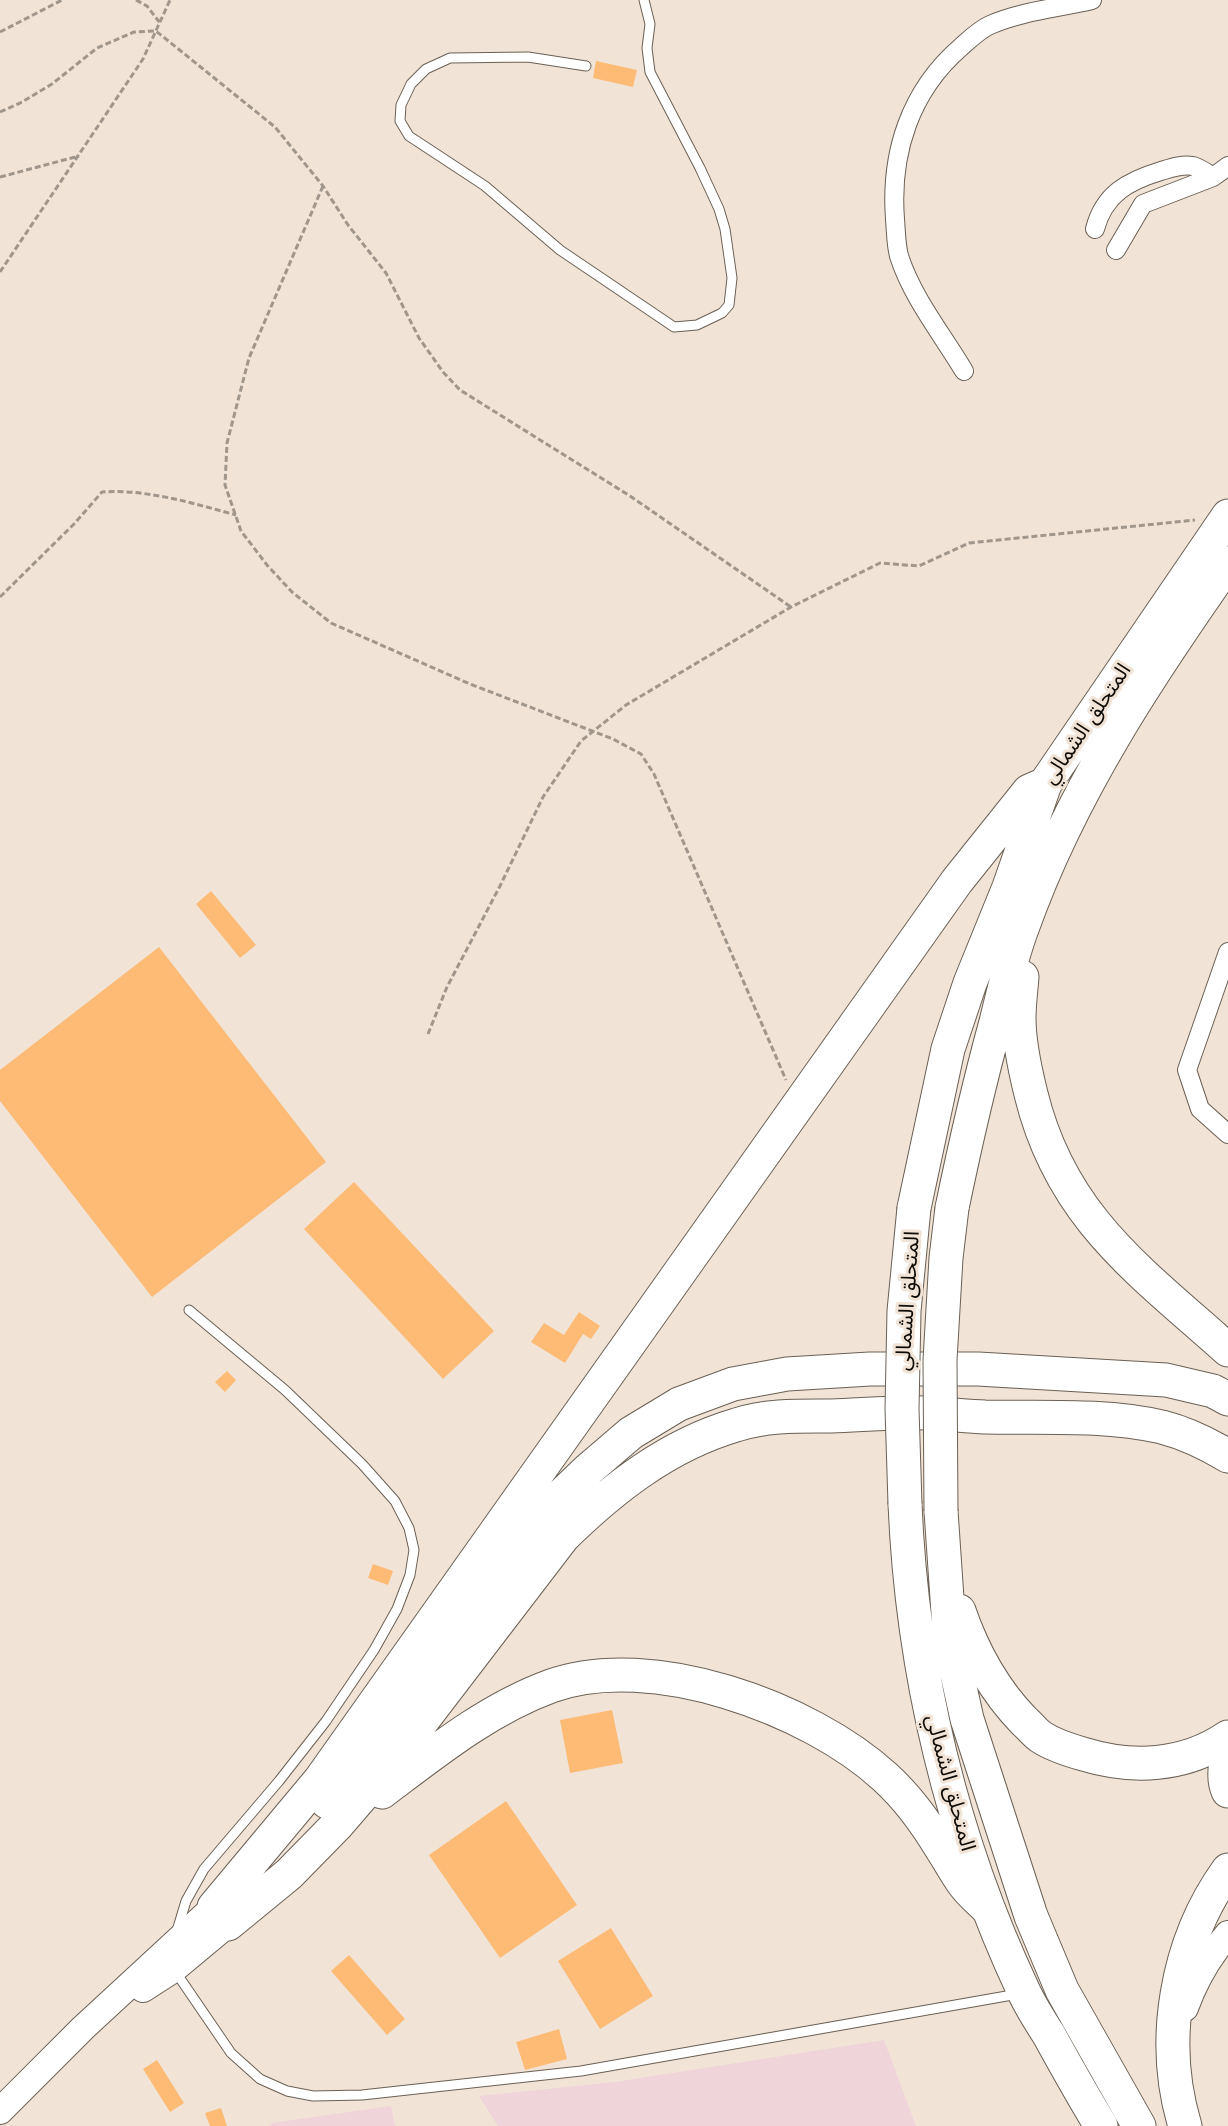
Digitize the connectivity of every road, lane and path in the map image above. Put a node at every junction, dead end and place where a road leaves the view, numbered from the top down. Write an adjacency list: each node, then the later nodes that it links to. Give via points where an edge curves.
1 (62, 0): 8 (path)
2 (136, 0): 6 (path, via 147,6)
3 (170, 0): 6 (path)
4 (644, 0): 9 (lane, via 650,24 650,72 700,168 725,229 732,278 729,305 722,313 697,324 674,327 560,250 485,186 408,136 400,121 401,105 411,84 426,69 450,58 528,57)
5 (1092, 0): 19 (street, via 1004,20 972,37 925,88 902,136 894,191 899,254 908,278)
6 (160, 23): 7 (path)
7 (156, 31): 10 (path, via 134,32 97,48 52,84); 11 (path, via 143,59); 15 (path, via 275,127)
8 (0, 32)
9 (586, 66)
10 (0, 112)
11 (79, 156): 13 (path); 18 (path)
12 (1228, 166): 14 (street)
13 (0, 177)
14 (1213, 177): 16 (street, via 1197,167 1182,166 1140,177 1116,192); 17 (street, via 1143,204)
15 (323, 186): 20 (path, via 249,358 227,443 225,485); 24 (path, via 386,273 419,338 460,390 630,496)
16 (1095, 229)
17 (1116, 250)
18 (0, 272)
19 (964, 371)
20 (236, 515): 23 (path, via 123,490 102,492); 25 (path, via 241,531 267,565 292,592 331,623)
21 (1228, 517): 24 (path, via 969,543 919,566 880,563); 26 (highway, المتحلق الشمالي)
22 (1228, 563): 27 (highway, المتحلق الشمالي, via 1134,700 1090,777)
23 (0, 597)
24 (791, 607): 25 (path, via 626,705)
25 (593, 732): 29 (path, via 581,741 543,797 447,987); 30 (path, via 641,754 654,774)
26 (1045, 784): 30 (highway, via 1029,791 957,881); 42 (highway, المتحلق الشمالي, bridge, via 948,1049 914,1208 904,1311 902,1409 907,1564 925,1690 938,1749)
27 (1023, 925): 33 (highway, via 1019,1019 1023,1056 1039,1125 1051,1155 1109,1242); 36 (highway, المتحلق الشمالي, bridge, via 972,1111 952,1208 940,1359)
28 (1228, 952): 31 (street, via 1187,1070 1200,1108)
29 (428, 1034)
30 (797, 1106): 43 (highway)
31 (1228, 1134)
32 (189, 1310): 45 (lane, via 285,1390 362,1464 395,1501 409,1528 414,1550 410,1575 397,1609 374,1650 279,1781 204,1869 186,1901)
33 (1228, 1350)
34 (1228, 1399): 43 (highway, via 1213,1391 1166,1380 978,1369 870,1369 787,1374 733,1383 679,1404 631,1433 540,1516 359,1766)
35 (1228, 1456): 40 (highway, via 1163,1428 1082,1418 924,1413 773,1418 737,1424 699,1439 627,1480 563,1537 387,1767)
36 (945, 1571): 37 (highway, via 982,1666 1010,1707 1040,1736 1108,1762 1142,1765 1176,1760); 50 (highway, المتحلق الشمالي, via 950,1642 968,1719 1031,1916 1062,1990)
37 (1228, 1737)
38 (1228, 1755): 39 (highway, via 1224,1773)
39 (1228, 1791)
40 (337, 1825): 42 (highway, via 438,1749 509,1704 553,1685 576,1680 644,1675 758,1703 857,1753 918,1813 963,1884); 43 (highway, via 289,1874)
41 (1228, 1870): 47 (highway, via 1195,1927 1182,1966)
42 (988, 1909): 46 (highway, المتحلق الشمالي)
43 (221, 1916): 45 (main road)
44 (1228, 1934): 47 (main road, via 1201,1970)
45 (173, 1957): 46 (lane, via 231,2054 260,2079 287,2091 313,2096 362,2095 581,2071); 48 (main road, via 83,2028)
46 (1024, 1993): 49 (highway, المتحلق الشمالي)
47 (1172, 2043): 51 (highway, via 1179,2109)
48 (0, 2111)
49 (1101, 2126)
50 (1138, 2126)
51 (1185, 2126)

